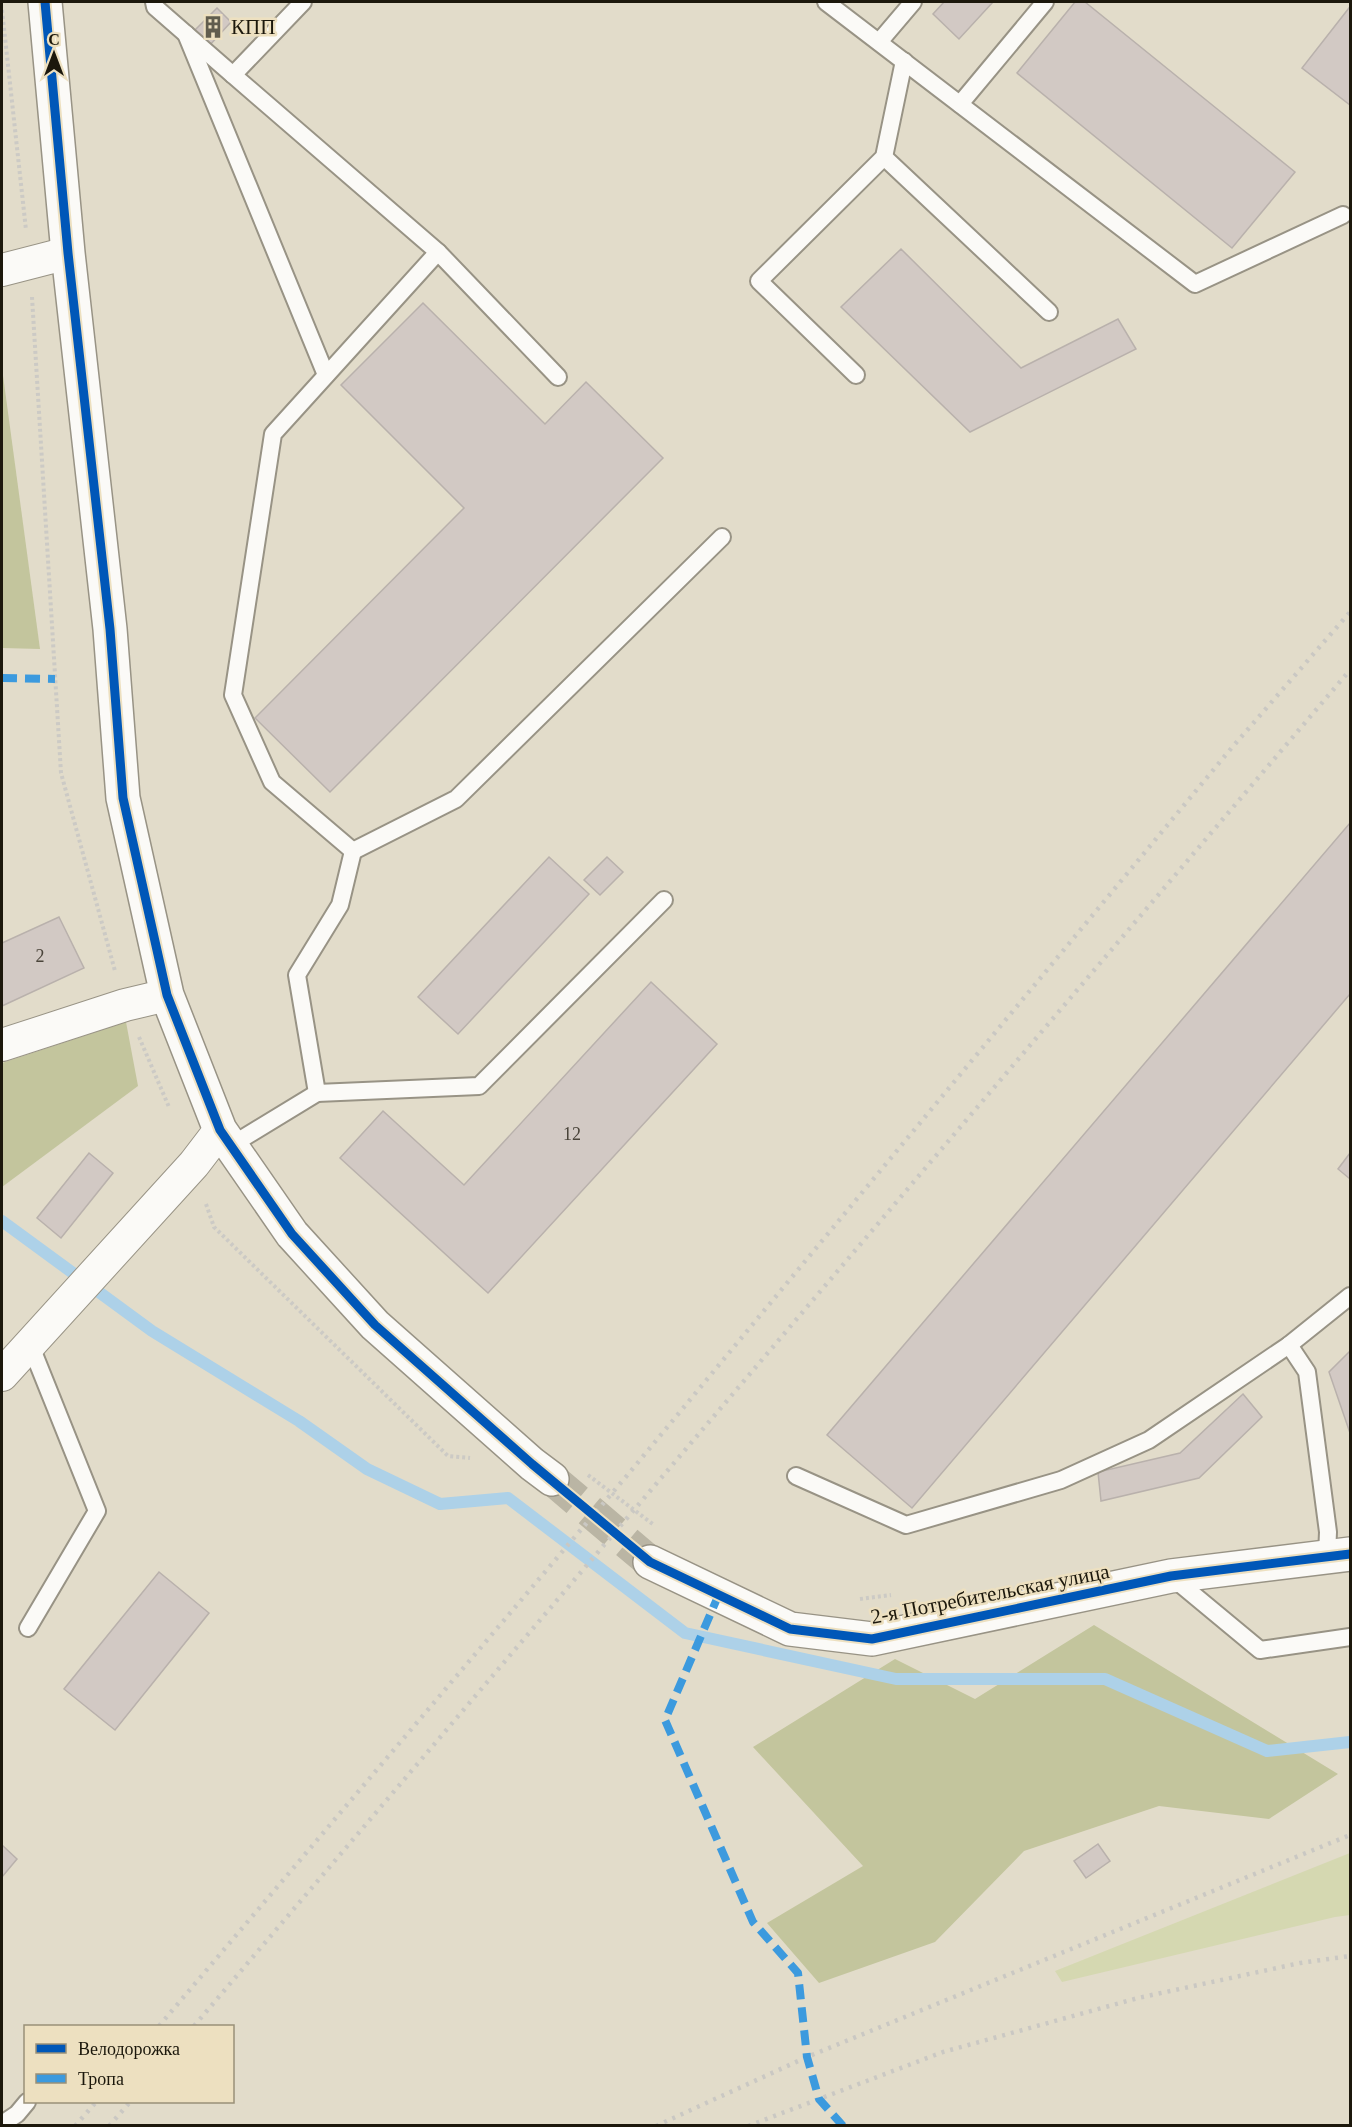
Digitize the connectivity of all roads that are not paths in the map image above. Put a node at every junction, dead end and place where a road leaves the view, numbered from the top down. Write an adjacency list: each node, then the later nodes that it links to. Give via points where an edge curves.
1 (45, 2): 15 (street)
2 (154, 2): 7 (lane)
3 (303, 2): 10 (lane)
4 (826, 2): 8 (lane)
5 (913, 2): 8 (lane)
6 (1045, 2): 11 (lane)
7 (186, 34): 10 (lane); 18 (lane)
8 (879, 42): 9 (lane)
9 (904, 61): 11 (lane); 12 (lane)
10 (233, 75): 14 (lane)
11 (960, 104): 13 (lane, via 1195,284)
12 (884, 157): 17 (lane); 19 (lane, via 759,281)
13 (1343, 215)
14 (438, 252): 18 (lane); 20 (lane)
15 (68, 253): 16 (street); 24 (street, via 110,629 123,798)
16 (2, 270)
17 (1048, 312)
18 (326, 375): 22 (lane, via 273,434 233,695 272,782)
19 (856, 375)
20 (558, 376)
21 (722, 537): 22 (lane, via 456,799)
22 (353, 851): 26 (lane, via 340,905 297,975)
23 (663, 900): 26 (lane, via 479,1086)
24 (167, 994): 25 (street); 27 (street)
25 (2, 1045)
26 (317, 1092): 27 (lane)
27 (225, 1138): 29 (street, via 194,1164); 33 (street, via 292,1234 375,1325)
28 (1350, 1296): 30 (lane)
29 (30, 1344): 31 (street); 37 (lane, via 97,1511)
30 (1289, 1345): 32 (lane, via 1149,1440 1061,1480 906,1525); 34 (lane, via 1307,1372 1328,1532)
31 (2, 1375)
32 (796, 1476)
33 (552, 1479)
34 (1339, 1554): 36 (street, 2-я Потребительская улица)
35 (650, 1562): 36 (street, 2-я Потребительская улица, via 790,1629 872,1639)
36 (1171, 1576): 38 (lane, via 1260,1650)
37 (28, 1628)
38 (1350, 1637)
39 (26, 2103): 40 (lane)
40 (2, 2124)

